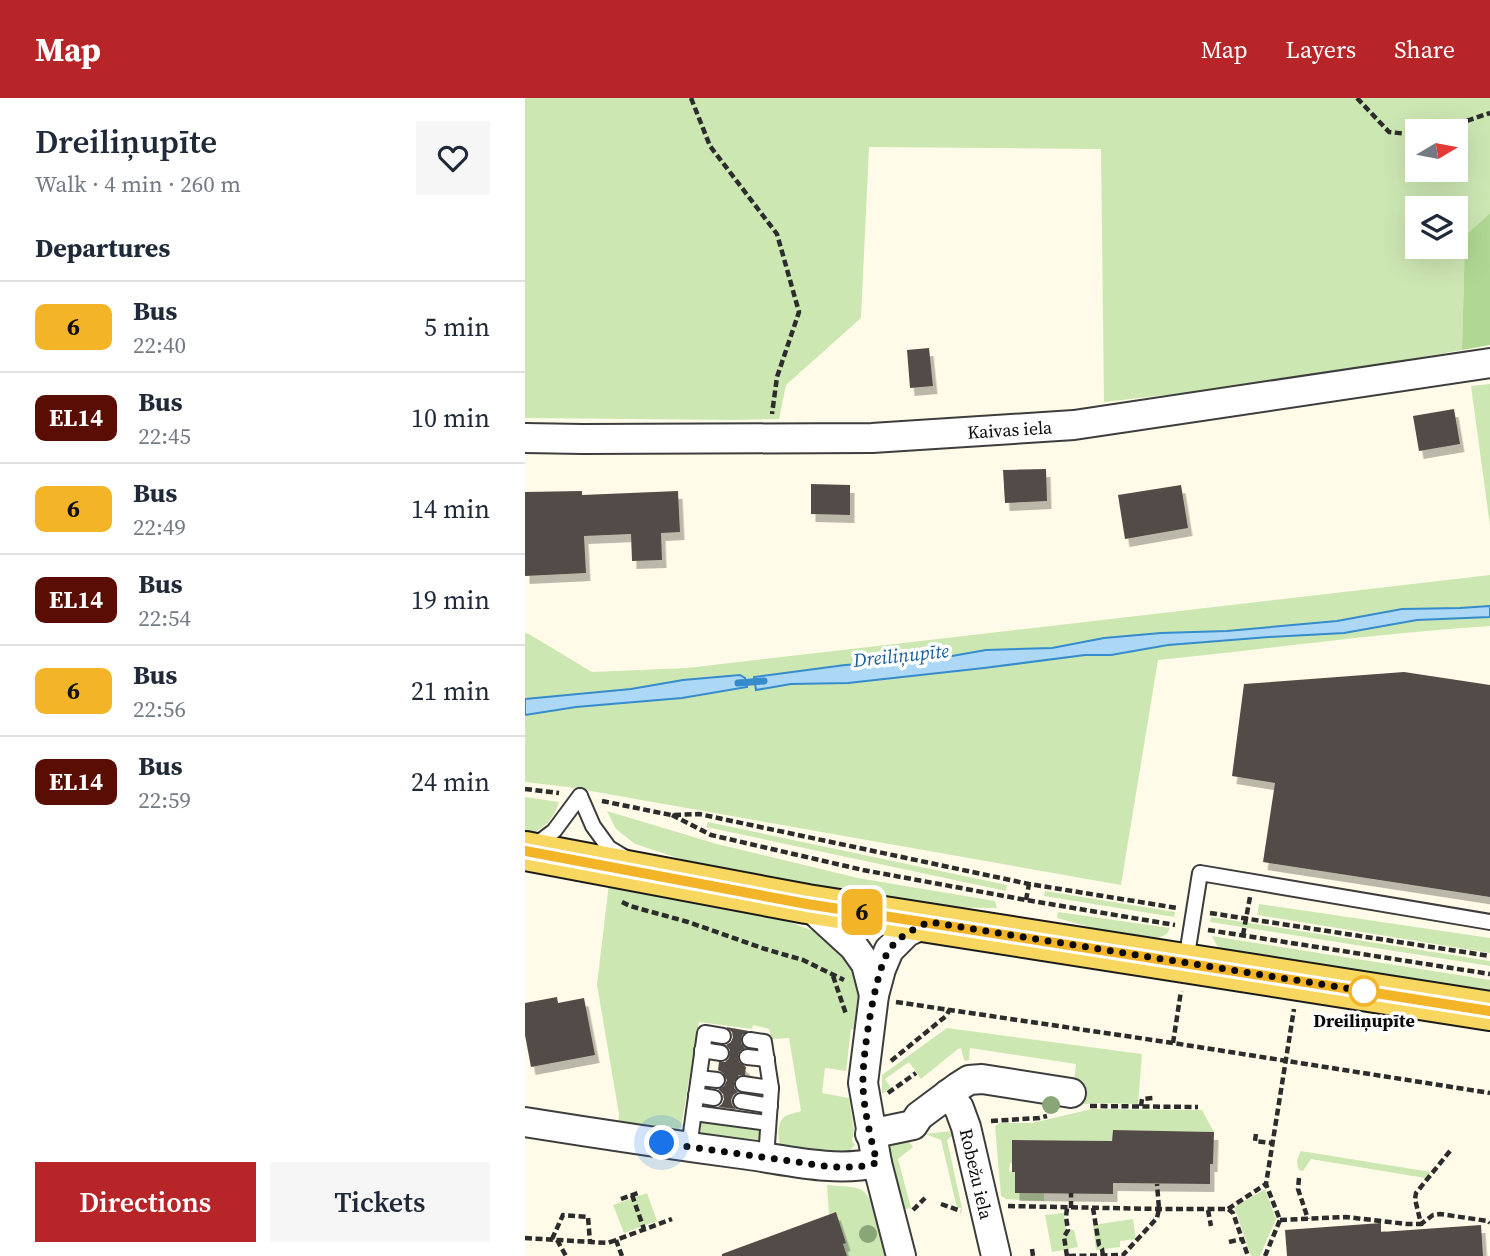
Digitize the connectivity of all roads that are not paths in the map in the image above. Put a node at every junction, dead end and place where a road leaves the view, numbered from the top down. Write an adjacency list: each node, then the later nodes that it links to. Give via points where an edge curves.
1 (1490, 363): 2 (street, Kaivas iela, via 1074,425 871,438)
2 (525, 438)
3 (525, 851): 4 (main road); 4 (lane, via 554,831 580,796 609,848)
4 (655, 876): 5 (main road)
5 (807, 904): 6 (main road); 9 (street, via 854,947)
6 (929, 922): 8 (main road); 9 (street, via 907,932 889,950 881,968)
7 (1490, 922): 8 (lane, via 1200,873)
8 (1188, 945): 10 (main road)
9 (883, 998): 30 (street, via 863,1083)
10 (1490, 1011)
11 (723, 1036): 13 (lane, via 705,1032)
12 (757, 1041): 16 (lane)
13 (702, 1050): 14 (lane); 17 (lane)
14 (721, 1053)
15 (747, 1056): 16 (lane)
16 (767, 1059): 20 (lane)
17 (699, 1078): 18 (lane); 22 (lane)
18 (717, 1080)
19 (743, 1084): 20 (lane)
20 (771, 1088): 26 (lane)
21 (949, 1094): 24 (street, via 969,1080 982,1079); 30 (street, via 913,1125); 35 (street, Robežu iela, via 966,1127)
22 (696, 1096): 23 (lane); 27 (lane)
23 (714, 1098)
24 (1077, 1100)
25 (741, 1101): 26 (lane)
26 (770, 1106): 29 (lane)
27 (694, 1113): 29 (lane); 31 (lane)
28 (525, 1122): 31 (street)
29 (768, 1123): 32 (lane)
30 (870, 1134): 33 (street)
31 (689, 1147): 32 (street)
32 (766, 1158): 33 (street, via 845,1167)
33 (877, 1163): 34 (street)
34 (901, 1256)
35 (996, 1256)

